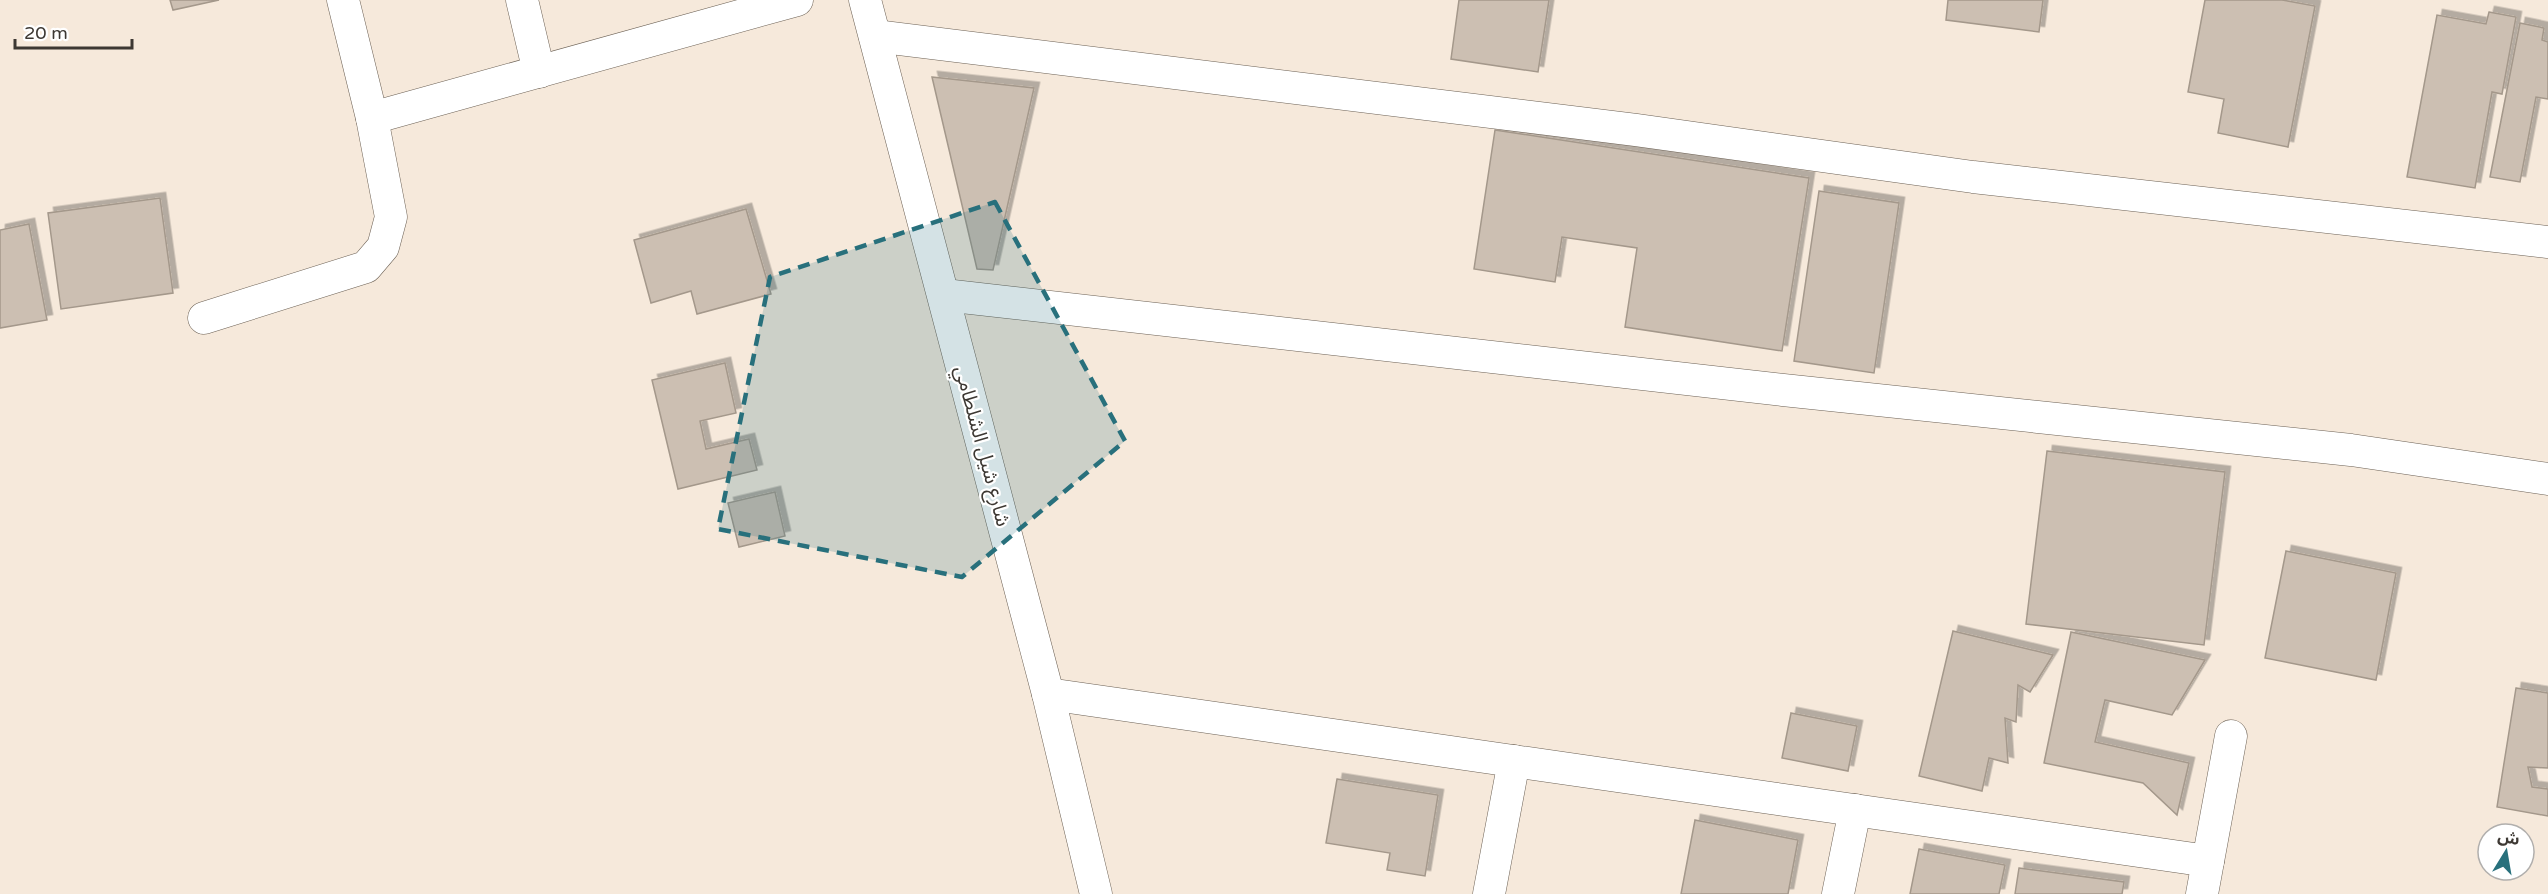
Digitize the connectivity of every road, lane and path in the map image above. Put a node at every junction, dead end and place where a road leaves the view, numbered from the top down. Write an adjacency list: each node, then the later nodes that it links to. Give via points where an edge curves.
1 (343, 0): 7 (street)
2 (522, 0): 6 (street)
3 (797, 0): 6 (street)
4 (865, 0): 5 (street, شارع شيل الشلطامي)
5 (875, 36): 8 (street, via 1636,130 1973,177); 9 (street, شارع شيل الشلطامي)
6 (539, 72): 7 (street)
7 (372, 118): 10 (street, via 392,217 383,247 372,261 366,267)
8 (2548, 242)
9 (944, 295): 11 (street, via 2351,450); 12 (street, شارع شيل الشلطامي)
10 (204, 318)
11 (2548, 479)
12 (1048, 694): 14 (street); 17 (street, شارع شيل الشلطامي)
13 (2231, 736): 16 (street)
14 (1514, 761): 15 (street); 18 (street)
15 (1855, 810): 16 (street); 19 (street)
16 (2208, 861): 20 (street)
17 (1096, 894)
18 (1489, 894)
19 (1838, 894)
20 (2202, 894)

